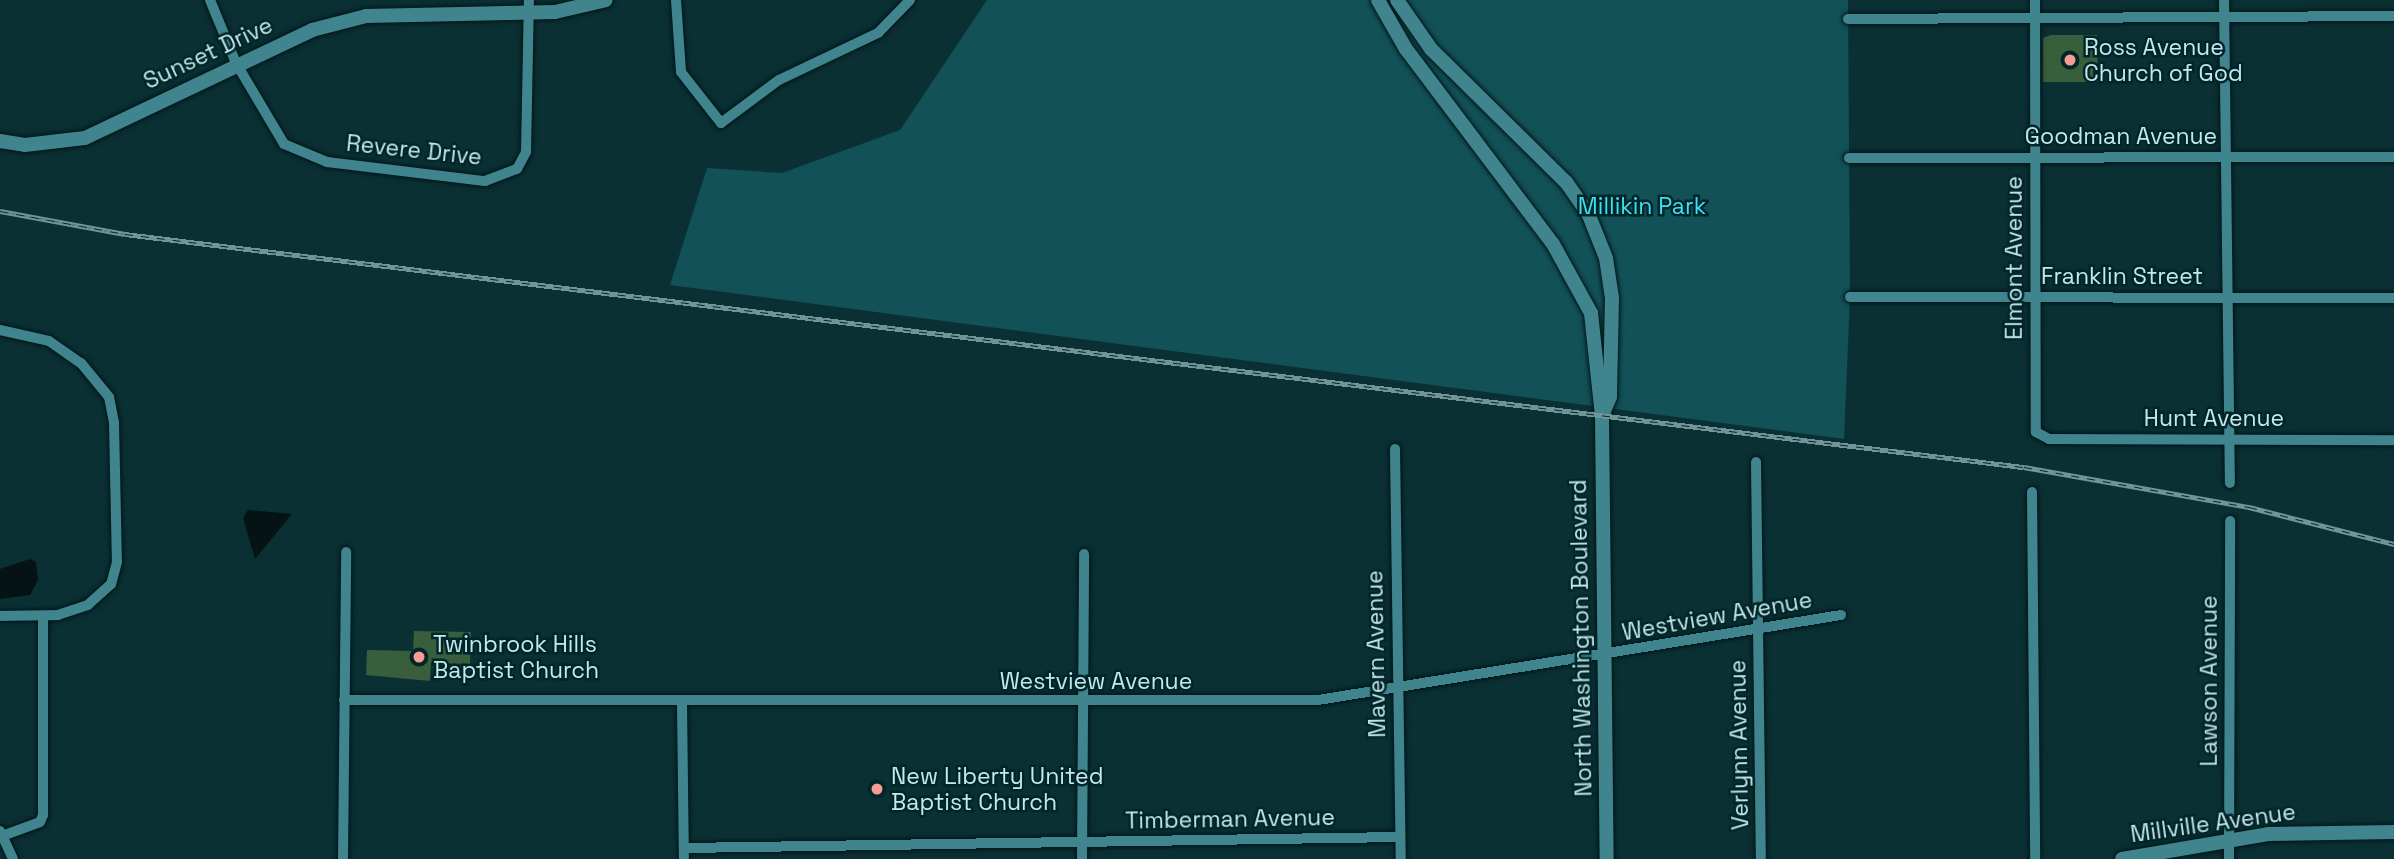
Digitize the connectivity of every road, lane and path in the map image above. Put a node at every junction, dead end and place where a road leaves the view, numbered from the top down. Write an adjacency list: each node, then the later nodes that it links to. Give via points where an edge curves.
1 (210, 0): 14 (street, Revere Drive)
2 (606, 0): 9 (street, Sunset Drive)
3 (676, 0): 4 (street, via 681,72 721,123 779,80 878,33)
4 (910, 0)
5 (1378, 0): 25 (street, North Washington Boulevard, via 1406,49 1483,146 1576,278 1595,331)
6 (1398, 0): 25 (street, North Washington Boulevard, via 1431,49 1566,182 1588,213 1606,258 1612,298 1610,397)
7 (2035, 0): 12 (street, Elmont Avenue)
8 (2224, 0): 10 (street)
9 (529, 6): 14 (street, Sunset Drive, via 366,16 312,30); 14 (street, Revere Drive, via 526,152 517,169 485,181 301,155 268,122)
10 (2224, 16): 11 (street); 12 (street); 17 (street)
11 (2394, 16)
12 (2035, 18): 13 (street); 16 (street, Elmont Avenue)
13 (1848, 19)
14 (236, 63): 15 (street, Sunset Drive, via 85,138 48,144)
15 (0, 141)
16 (2035, 156): 17 (street, Goodman Avenue); 19 (street, Goodman Avenue); 21 (street, Elmont Avenue)
17 (2227, 157): 18 (street, Goodman Avenue); 22 (street)
18 (2394, 157)
19 (1849, 158)
20 (1850, 297): 21 (street, Franklin Street)
21 (2034, 297): 22 (street, Franklin Street); 26 (street, Elmont Avenue)
22 (2226, 298): 23 (street, Franklin Street); 27 (street)
23 (2394, 298)
24 (0, 330): 38 (street, via 50,341 81,363 113,409 117,562 100,597 58,615)
25 (1601, 416): 40 (street, North Washington Boulevard)
26 (2036, 432): 27 (street, Hunt Avenue, via 2049,439)
27 (2230, 439): 28 (street, Hunt Avenue); 31 (street)
28 (2394, 440)
29 (1395, 449): 41 (street, Mavern Avenue)
30 (1756, 462): 39 (street, Verlynn Avenue)
31 (2230, 483)
32 (2032, 492): 57 (street)
33 (2230, 521): 48 (street, Lawson Avenue)
34 (346, 552): 42 (street)
35 (1084, 554): 43 (street)
36 (0, 615): 38 (street)
37 (1841, 615): 39 (street, Westview Avenue)
38 (43, 616): 46 (street, via 43,815 40,822)
39 (1759, 631): 40 (street, Westview Avenue); 56 (street, Verlynn Avenue)
40 (1602, 657): 41 (street, Westview Avenue); 55 (street, North Washington Boulevard)
41 (1398, 691): 43 (street, Westview Avenue, via 1318,700); 47 (street, Mavern Avenue)
42 (344, 700): 44 (street, Westview Avenue); 52 (street)
43 (1083, 702): 44 (street, Westview Avenue); 49 (street)
44 (682, 704): 50 (street)
45 (2394, 832): 48 (street, Millville Avenue, via 2288,833)
46 (1, 834): 51 (street)
47 (1400, 837): 49 (street, Timberman Avenue); 54 (street, Mavern Avenue)
48 (2230, 841): 58 (street, Millville Avenue); 59 (street, Lawson Avenue)
49 (1082, 842): 50 (street, Timberman Avenue); 53 (street)
50 (684, 853)
51 (13, 859)
52 (343, 859)
53 (1082, 859)
54 (1401, 859)
55 (1607, 859)
56 (1761, 859)
57 (2035, 859)
58 (2122, 859)
59 (2230, 859)

